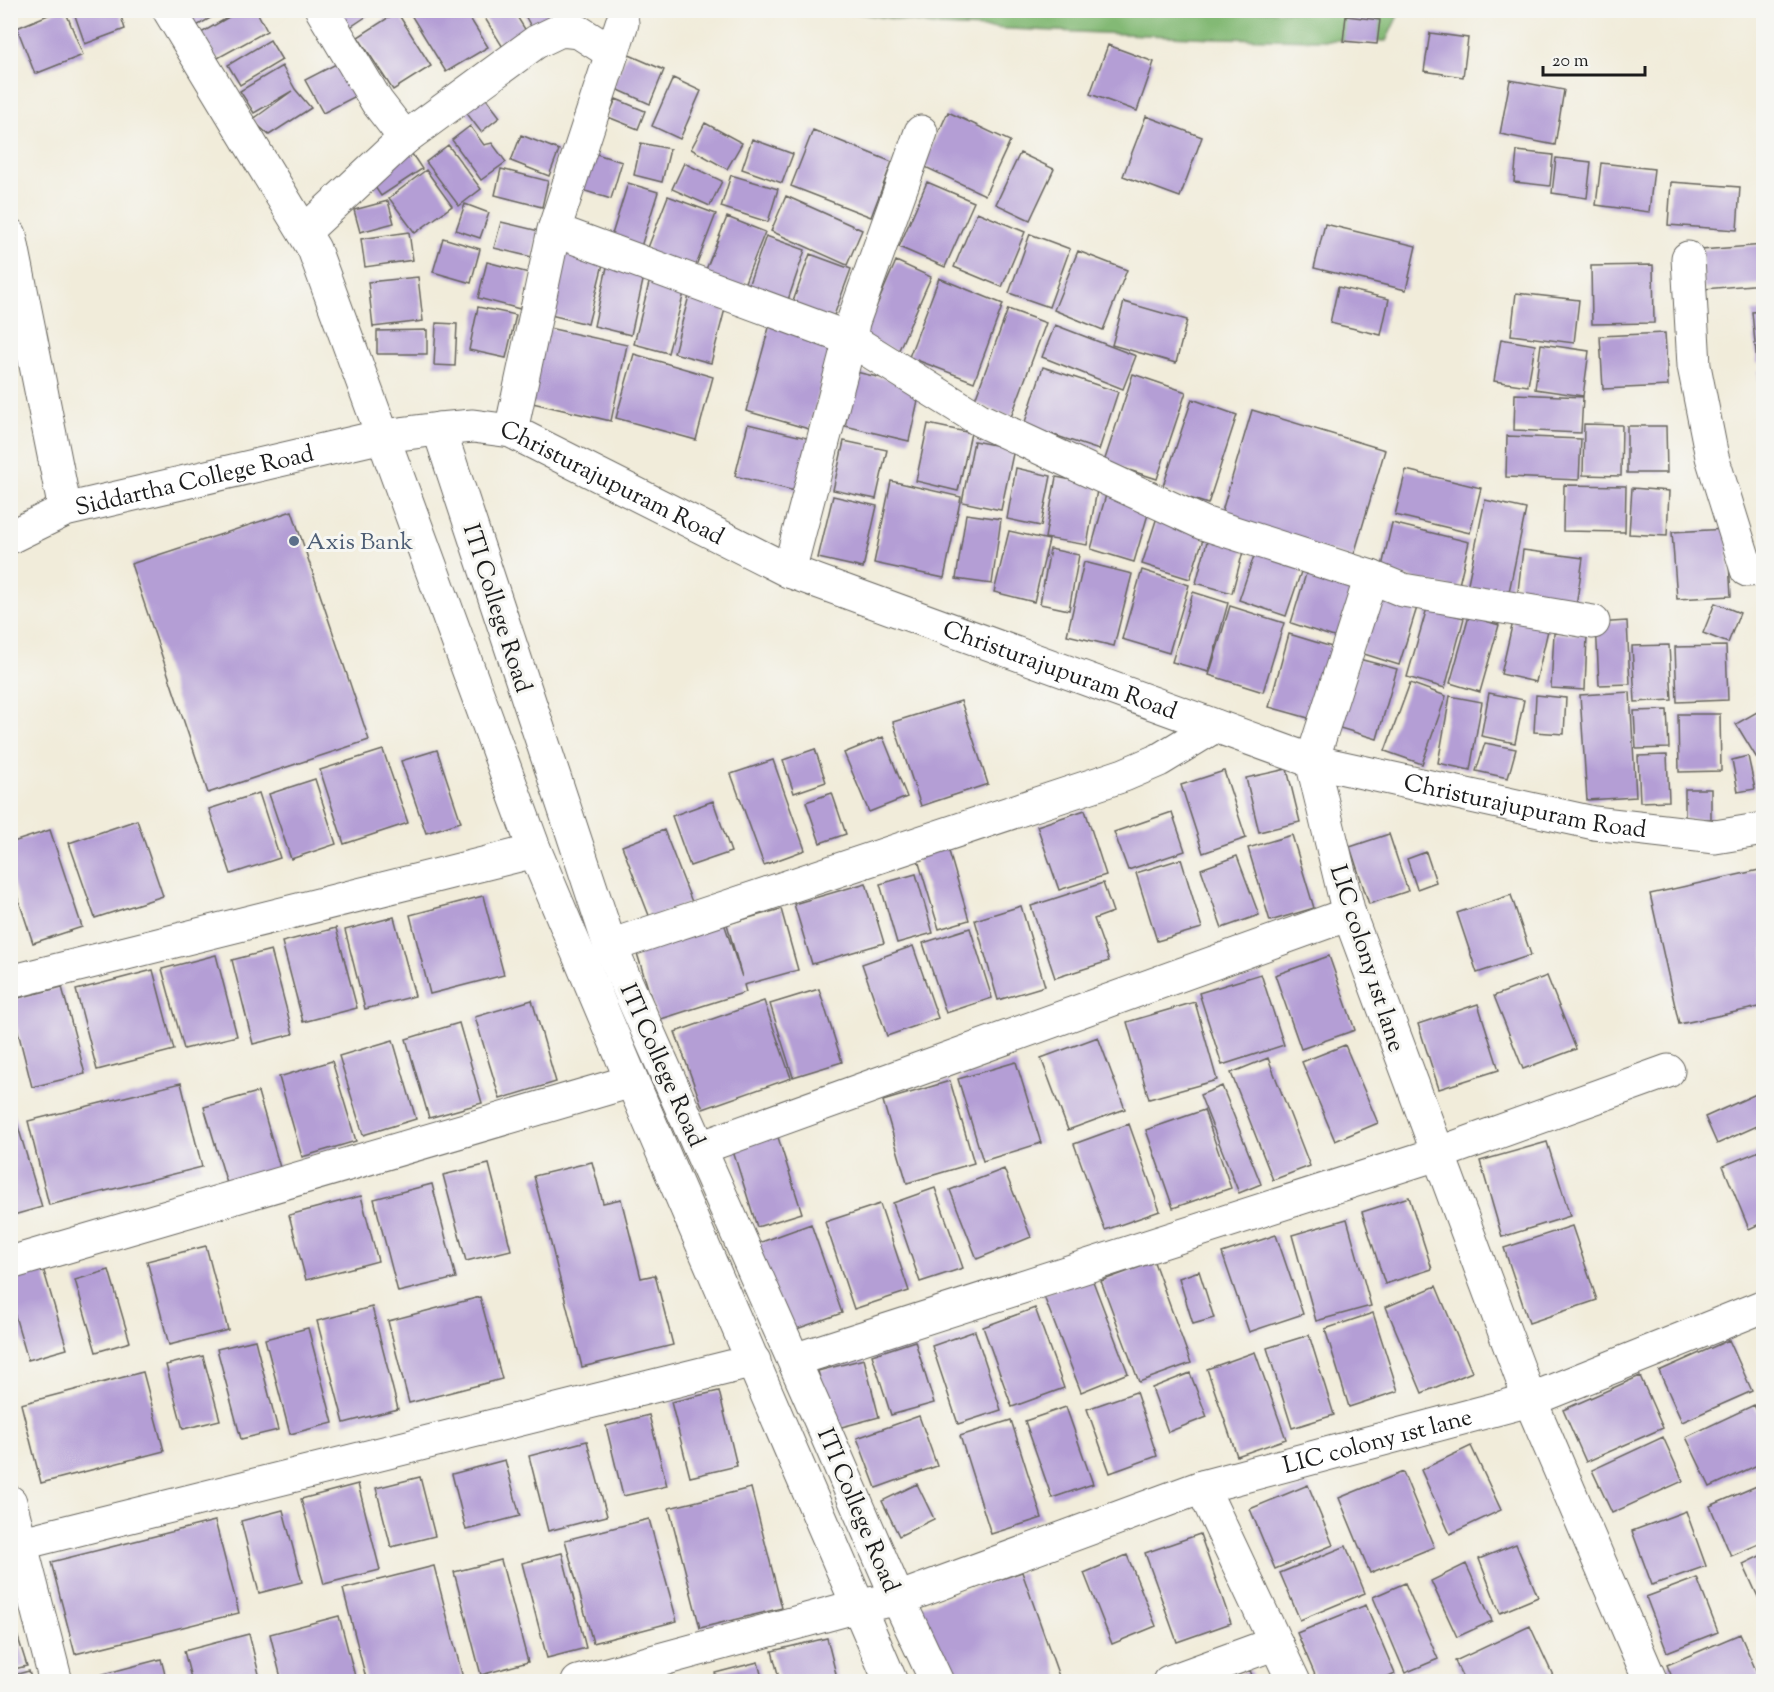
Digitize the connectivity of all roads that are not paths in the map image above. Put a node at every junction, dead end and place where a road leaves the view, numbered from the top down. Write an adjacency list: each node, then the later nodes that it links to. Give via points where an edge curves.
1 (169, 10): 6 (street, ITI College Road)
2 (322, 10): 4 (street, via 377,102)
3 (921, 132): 9 (street)
4 (405, 138): 5 (street, via 536,42 561,30 617,38); 6 (street)
5 (554, 230): 9 (street); 11 (street)
6 (304, 232): 12 (street, ITI College Road, via 314,249)
7 (10, 235): 13 (street)
8 (1688, 258): 15 (street, via 1694,366 1712,457 1748,570)
9 (850, 339): 16 (street); 17 (street, via 980,420 1192,518)
10 (439, 429): 11 (street, Christurajupuram Road, via 473,426); 12 (street, Christurajupuram Road); 24 (street, ITI College Road)
11 (511, 430): 16 (street, Christurajupuram Road)
12 (382, 436): 13 (street, Siddartha College Road); 22 (street, ITI College Road)
13 (65, 510): 14 (street, Siddartha College Road)
14 (10, 537)
15 (1764, 569)
16 (789, 571): 19 (street, Christurajupuram Road)
17 (1371, 578): 18 (street, via 1403,590); 20 (street)
18 (1593, 622)
19 (1215, 726): 20 (street, Christurajupuram Road); 24 (street, via 1159,760 1124,775)
20 (1312, 761): 21 (street, Christurajupuram Road, via 1594,823 1715,837); 23 (street, LIC colony 1st lane)
21 (1764, 829)
22 (535, 851): 25 (street); 27 (street, ITI College Road)
23 (1348, 914): 28 (street); 29 (street, LIC colony 1st lane)
24 (610, 946): 28 (street, ITI College Road)
25 (10, 982)
26 (1668, 1071): 29 (street)
27 (632, 1081): 30 (street); 33 (street, ITI College Road)
28 (700, 1148): 32 (street, ITI College Road)
29 (1437, 1154): 32 (street); 34 (street, LIC colony 1st lane)
30 (10, 1263)
31 (1762, 1310): 34 (street)
32 (794, 1360): 38 (street, ITI College Road)
33 (754, 1361): 37 (street); 39 (street, ITI College Road)
34 (1530, 1400): 35 (street, LIC colony 1st lane); 47 (street)
35 (1202, 1487): 38 (street, LIC colony 1st lane); 40 (street)
36 (10, 1503): 37 (street)
37 (16, 1544): 41 (street)
38 (898, 1599): 39 (street, LIC colony 1st lane); 44 (street, ITI College Road)
39 (858, 1606): 42 (street, LIC colony 1st lane); 43 (street, ITI College Road)
40 (1276, 1643): 45 (street); 46 (street)
41 (56, 1682)
42 (578, 1682)
43 (891, 1682)
44 (937, 1682)
45 (1169, 1682)
46 (1294, 1682)
47 (1651, 1682)

